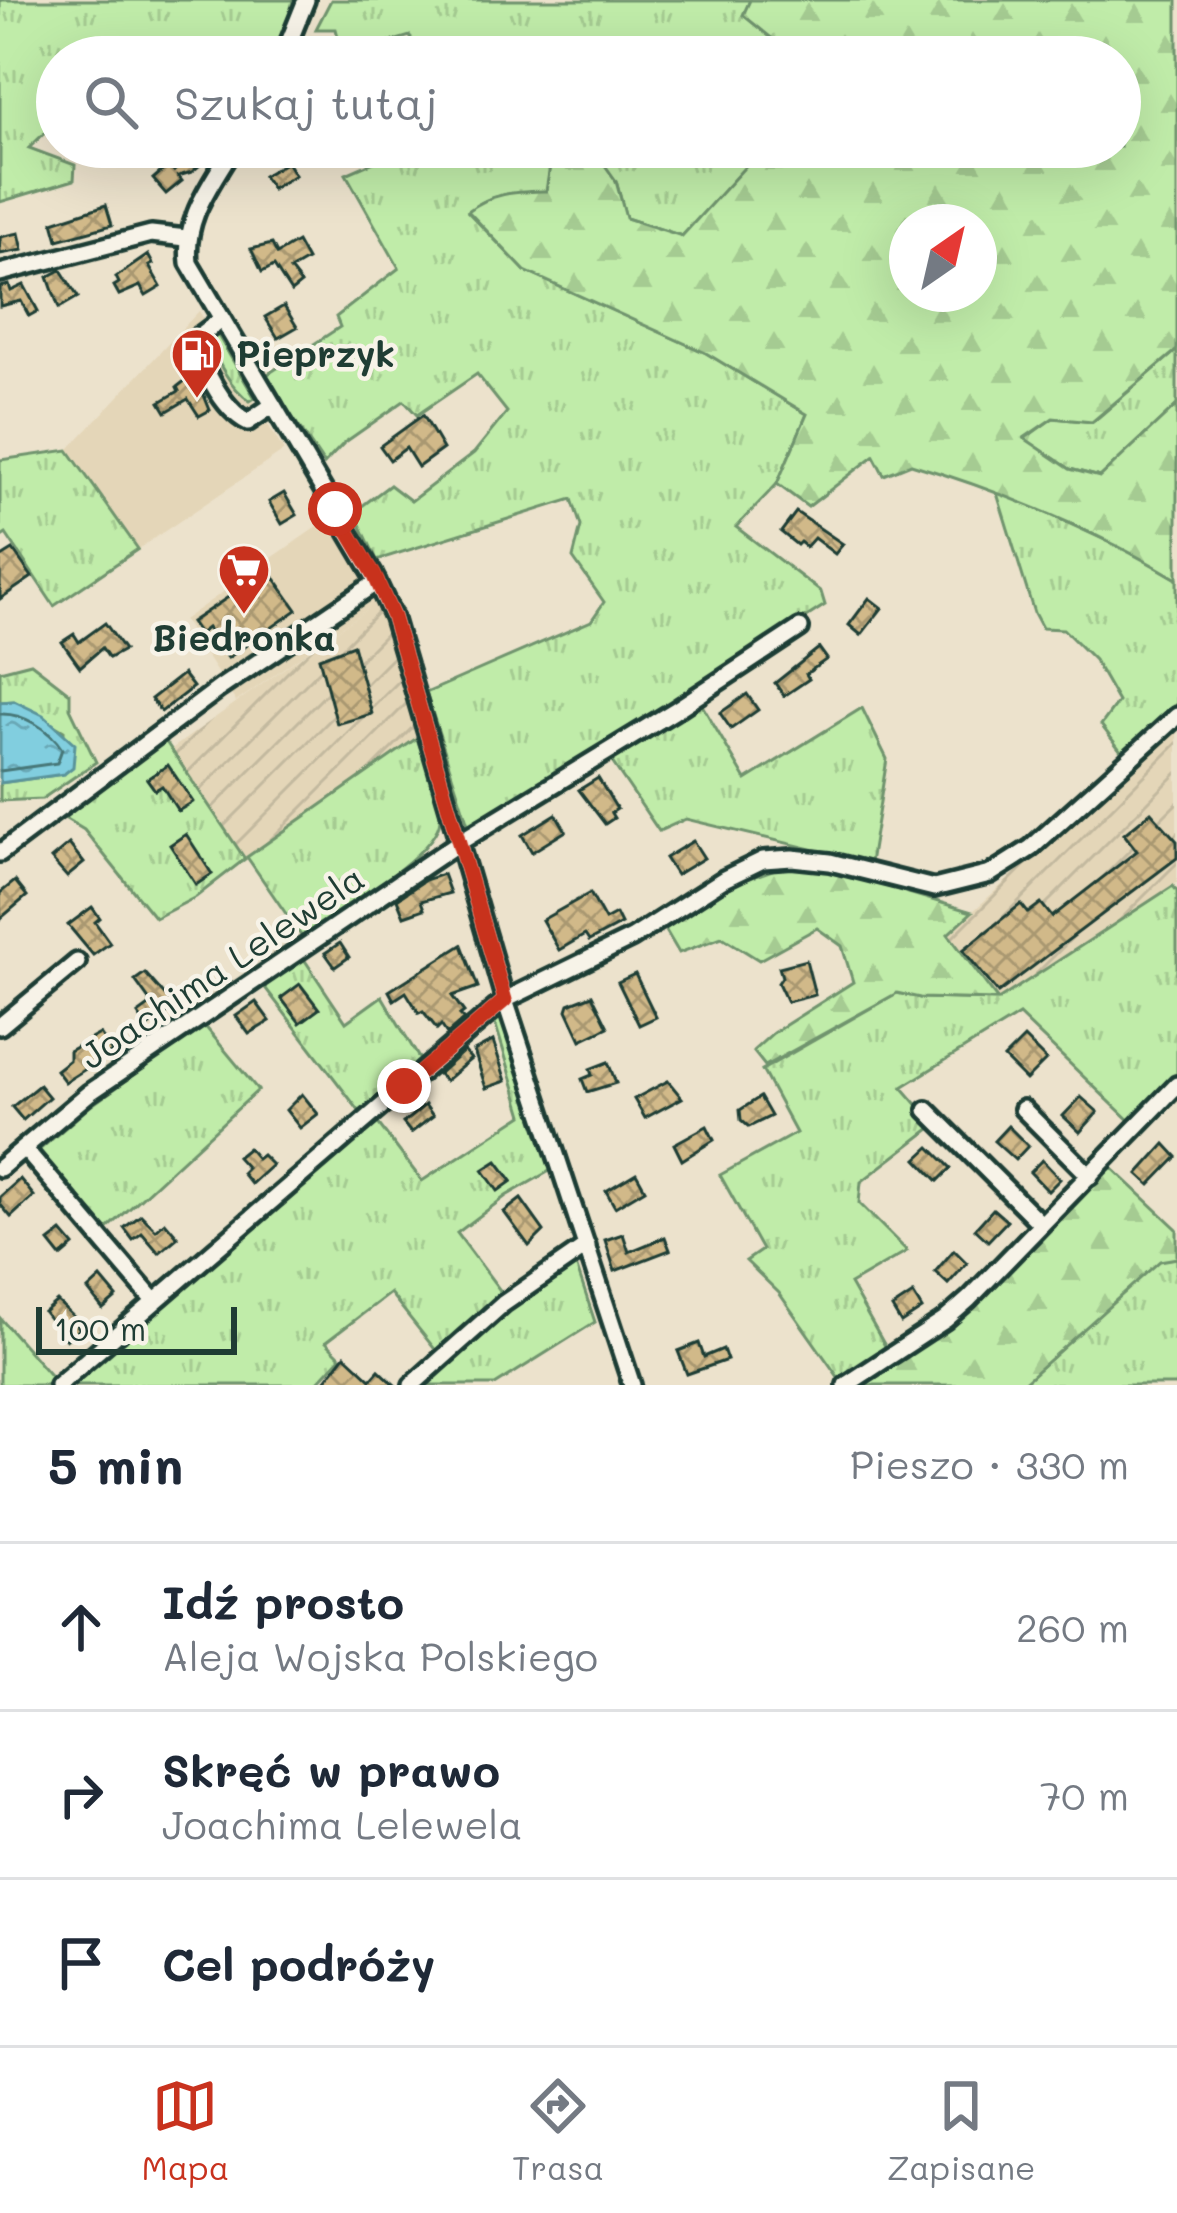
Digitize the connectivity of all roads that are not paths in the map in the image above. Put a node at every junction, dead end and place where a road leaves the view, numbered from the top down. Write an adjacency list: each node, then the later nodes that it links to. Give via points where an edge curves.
1 (306, 0): 2 (street)
2 (291, 36)
3 (220, 168): 4 (street)
4 (186, 238): 5 (street, via 152,234); 6 (street, via 189,263)
5 (0, 273)
6 (222, 319): 7 (street); 7 (street, via 198,337 199,356 236,416 248,422)
7 (273, 405): 8 (street)
8 (377, 582): 11 (street); 12 (street)
9 (800, 628): 11 (street, Joachima Lelewela)
10 (1177, 716): 14 (street, via 1031,848 990,874 934,888 830,862 763,860 632,938)
11 (458, 842): 14 (street); 19 (street, Joachima Lelewela, via 89,1093)
12 (0, 853)
13 (77, 962): 15 (street)
14 (505, 1000): 23 (street); 24 (street)
15 (0, 1026)
16 (1177, 1084): 21 (street)
17 (1023, 1109): 21 (street)
18 (927, 1110): 22 (street)
19 (24, 1148): 20 (street, Joachima Lelewela); 24 (street)
20 (0, 1168)
21 (1090, 1175): 22 (street)
22 (1041, 1224): 28 (street, via 945,1320)
23 (587, 1246): 26 (street, via 503,1304); 27 (street)
24 (154, 1301): 25 (street)
25 (58, 1385)
26 (412, 1385)
27 (632, 1385)
28 (846, 1385)

